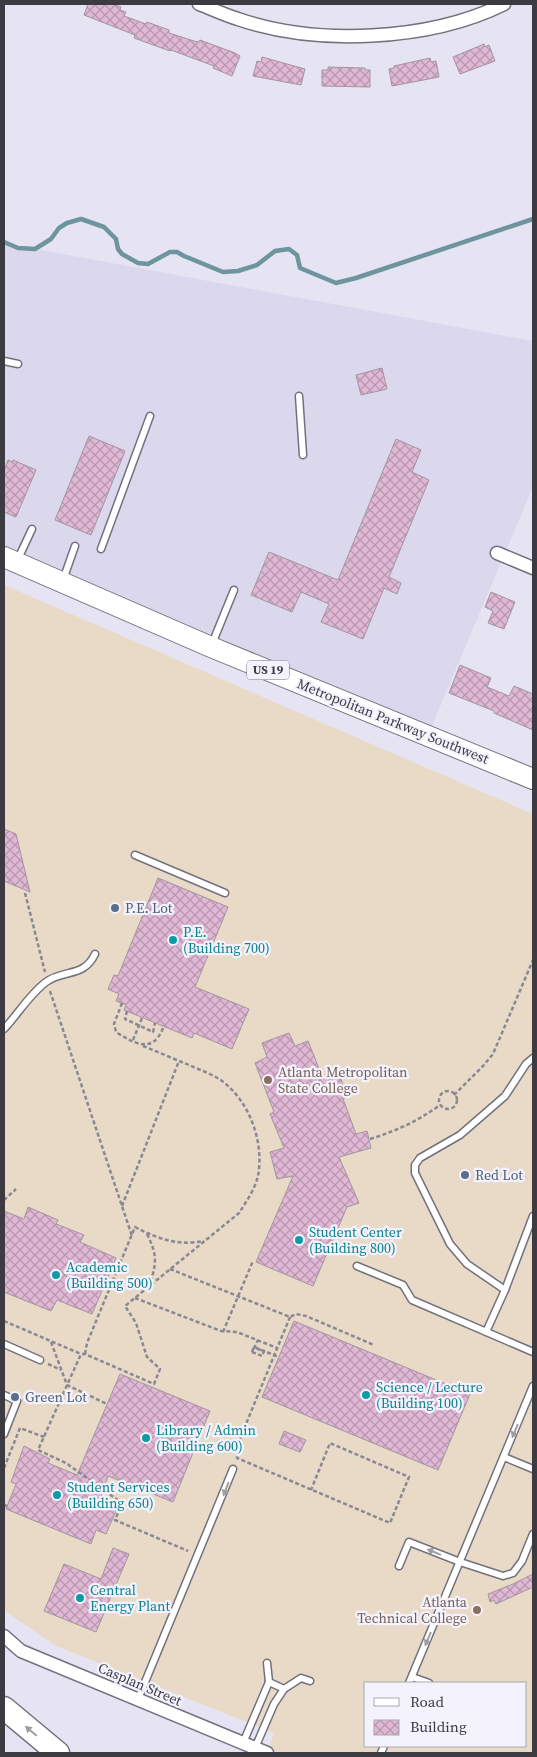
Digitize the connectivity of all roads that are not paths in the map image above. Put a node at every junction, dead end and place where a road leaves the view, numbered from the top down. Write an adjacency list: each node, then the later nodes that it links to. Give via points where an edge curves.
1 (199, 4): 2 (street, via 239,20 277,29 322,36 368,36 408,32 453,22)
2 (504, 4)
3 (4, 361): 4 (lane)
4 (18, 364)
5 (300, 396): 7 (lane)
6 (150, 416): 10 (lane)
7 (303, 455)
8 (32, 529): 12 (lane)
9 (75, 546): 14 (lane)
10 (101, 549)
11 (497, 553): 13 (street)
12 (10, 560): 14 (main road, Metropolitan Parkway Southwest / US 19)
13 (533, 568)
14 (62, 583): 16 (main road, Metropolitan Parkway Southwest / US 19)
15 (234, 590): 16 (lane)
16 (211, 646): 17 (main road, Metropolitan Parkway Southwest / US 19)
17 (533, 779)
18 (136, 855): 19 (lane)
19 (225, 893)
20 (95, 954): 21 (lane, via 92,962 80,971 47,981)
21 (4, 1029)
22 (533, 1058): 25 (lane, via 505,1096 460,1135 420,1158 415,1165 415,1173 450,1244 468,1264)
23 (533, 1216): 25 (lane)
24 (358, 1266): 26 (lane, via 403,1285 412,1300)
25 (505, 1290): 26 (lane)
26 (486, 1332): 28 (lane)
27 (4, 1344): 29 (lane)
28 (533, 1352)
29 (40, 1360)
30 (533, 1386): 33 (lane, one-way to 33)
31 (4, 1396): 32 (lane, via 17,1401)
32 (4, 1434)
33 (504, 1457): 35 (lane); 37 (lane)
34 (234, 1469): 45 (lane, one-way to 45)
35 (533, 1469)
36 (533, 1534): 37 (lane, via 522,1561 513,1573 503,1576)
37 (460, 1562): 38 (lane, one-way to 38, via 409,1542); 41 (lane, one-way to 41)
38 (399, 1566)
39 (4, 1636): 45 (street, Casplan Street, via 21,1650)
40 (267, 1663): 43 (lane)
41 (411, 1680)
42 (310, 1681): 44 (lane, via 301,1678)
43 (269, 1682): 44 (lane); 47 (lane)
44 (284, 1689): 47 (lane)
45 (138, 1699): 47 (street, Casplan Street)
46 (4, 1708): 48 (highway, one-way to 46)
47 (249, 1746): 49 (street, Casplan Street)
48 (58, 1753)
49 (268, 1753)

